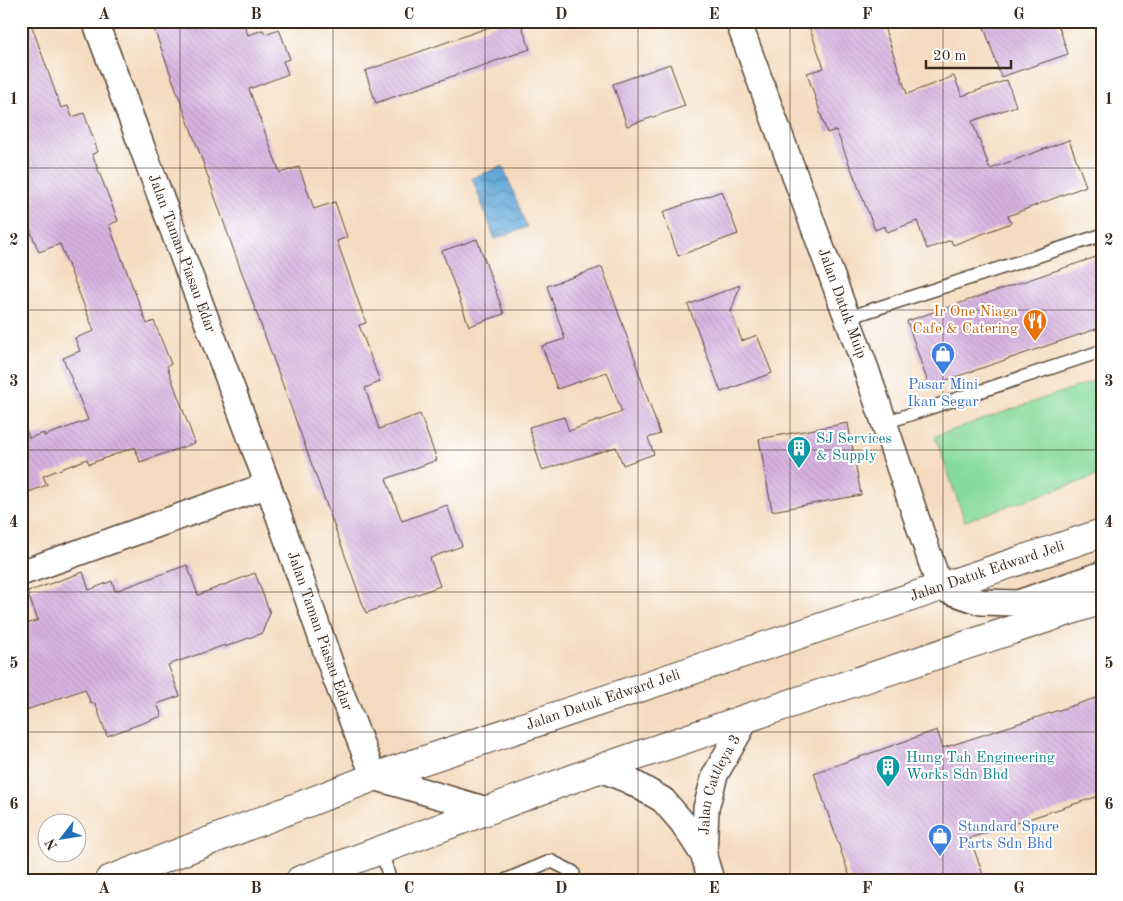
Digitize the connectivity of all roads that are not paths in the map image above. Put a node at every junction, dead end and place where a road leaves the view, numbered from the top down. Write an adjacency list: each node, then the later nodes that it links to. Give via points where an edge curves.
1 (95, 21): 7 (street, Jalan Taman Piasau Edar)
2 (738, 21): 4 (street, Jalan Datuk Muip)
3 (1102, 234): 4 (lane)
4 (847, 318): 6 (street, Jalan Datuk Muip)
5 (1102, 350): 6 (lane)
6 (884, 423): 11 (street, Jalan Datuk Muip)
7 (268, 485): 9 (street); 15 (street, Jalan Taman Piasau Edar, via 335,677)
8 (1102, 533): 11 (street, Jalan Datuk Edward Jeli)
9 (21, 573)
10 (1102, 574): 11 (street, via 1018,603 981,602)
11 (940, 588): 15 (street, Jalan Datuk Edward Jeli)
12 (1102, 600): 13 (street)
13 (746, 718): 14 (street); 18 (street, Jalan Cattleya 3, via 715,775 706,808)
14 (596, 770): 16 (street); 18 (street, Jalan Cattleya 3, via 630,781 663,800)
15 (374, 777): 16 (street); 19 (street, Jalan Datuk Edward Jeli)
16 (487, 810): 17 (street)
17 (381, 849): 20 (street); 21 (lane)
18 (704, 856): 24 (street, Jalan Cattleya 3)
19 (109, 880)
20 (300, 880)
21 (390, 880)
22 (506, 880): 23 (lane, via 550,861 572,872)
23 (575, 880)
24 (711, 880)

